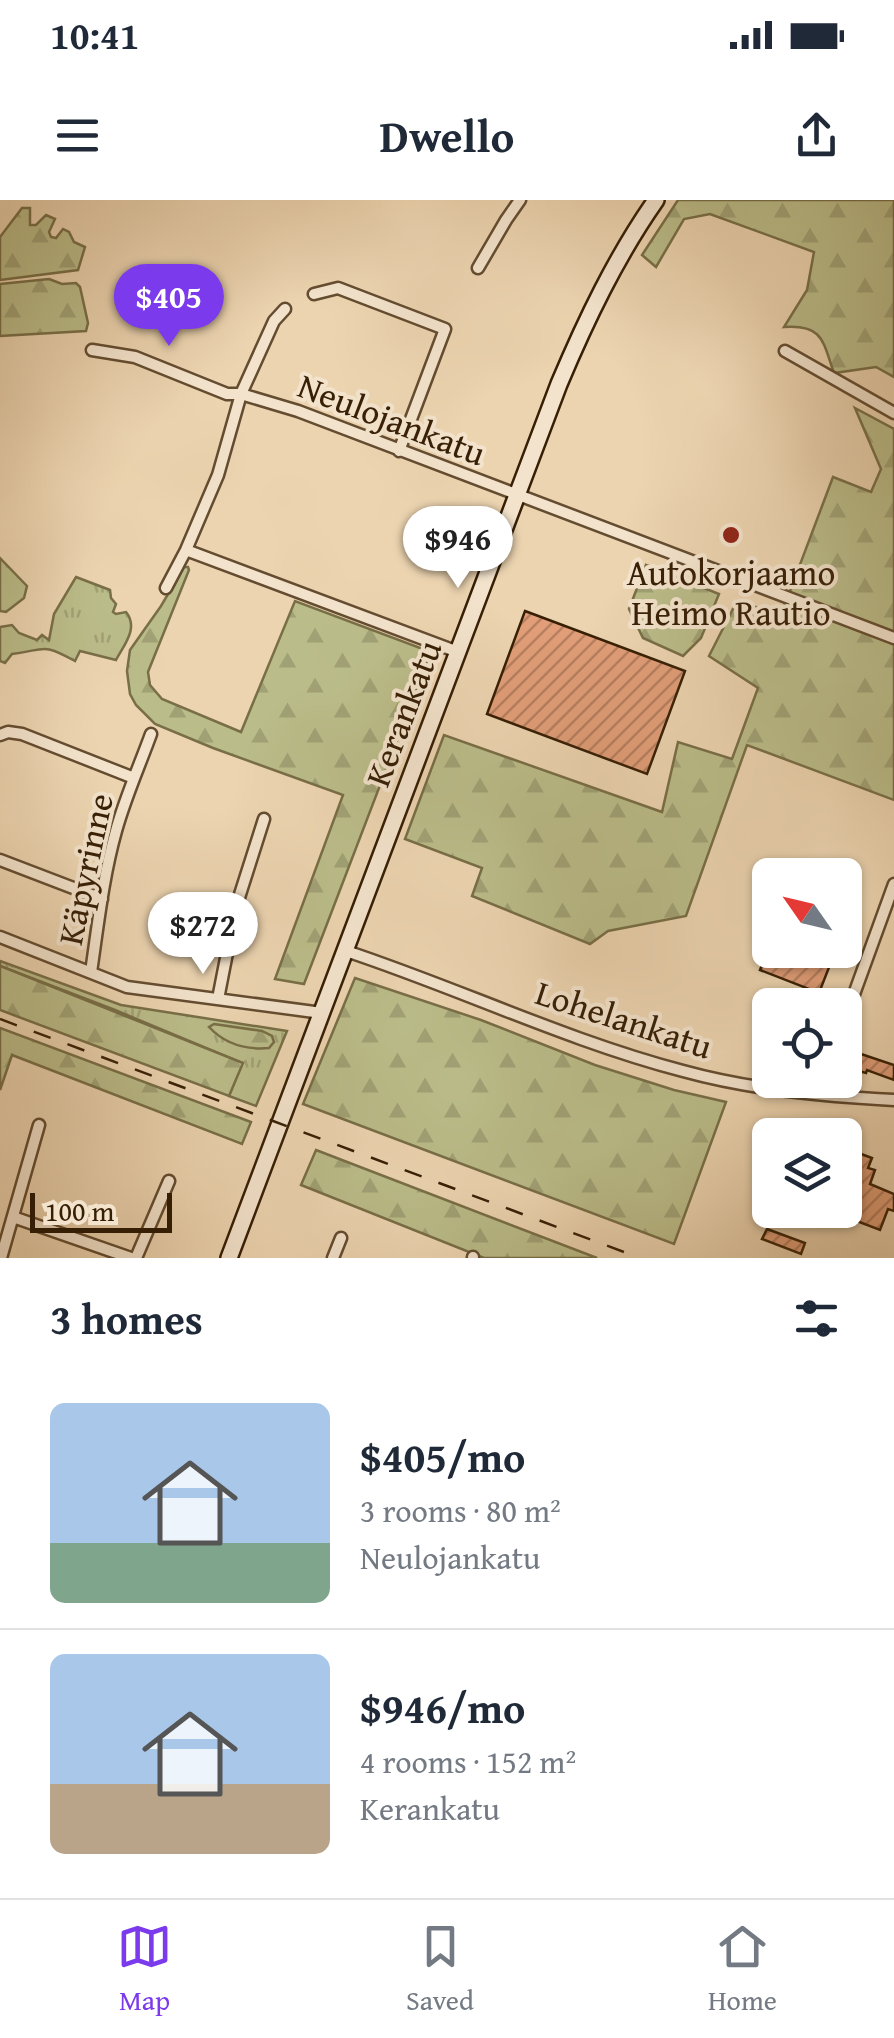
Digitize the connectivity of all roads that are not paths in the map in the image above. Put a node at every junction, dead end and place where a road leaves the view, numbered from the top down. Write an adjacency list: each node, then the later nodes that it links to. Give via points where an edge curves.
1 (520, 200): 3 (street)
2 (656, 200): 11 (street, Kerankatu, via 586,319)
3 (478, 268)
4 (314, 294): 10 (street, via 338,288 445,329)
5 (285, 308): 8 (street)
6 (92, 350): 8 (street, Neulojankatu)
7 (785, 351): 9 (street)
8 (241, 394): 10 (street, Neulojankatu); 12 (street, via 218,475)
9 (894, 412)
10 (399, 451): 11 (street, Neulojankatu)
11 (517, 496): 14 (street, Neulojankatu); 15 (street, Kerankatu)
12 (186, 550): 13 (street); 15 (street)
13 (166, 588)
14 (894, 638)
15 (458, 652): 24 (street, Kerankatu)
16 (2, 734): 18 (street, Käpyrinne, via 22,734)
17 (151, 734): 18 (street, Käpyrinne)
18 (134, 778): 22 (street, Käpyrinne)
19 (264, 819): 27 (street, via 236,907)
20 (0, 860): 22 (street)
21 (894, 884): 26 (street)
22 (102, 899): 25 (street, Käpyrinne)
23 (0, 937): 25 (street)
24 (346, 950): 28 (street, Kerankatu); 29 (street, Lohelankatu, via 601,1045)
25 (91, 972): 27 (street, via 127,987)
26 (856, 988)
27 (218, 999): 28 (street)
28 (322, 1013): 38 (street, Kerankatu)
29 (752, 1086)
30 (856, 1098): 31 (street, Lohelankatu)
31 (894, 1100)
32 (40, 1125): 34 (street)
33 (169, 1181): 37 (street)
34 (13, 1217): 36 (street); 37 (street)
35 (341, 1238): 39 (street)
36 (1, 1258)
37 (134, 1258)
38 (229, 1258)
39 (333, 1258)

